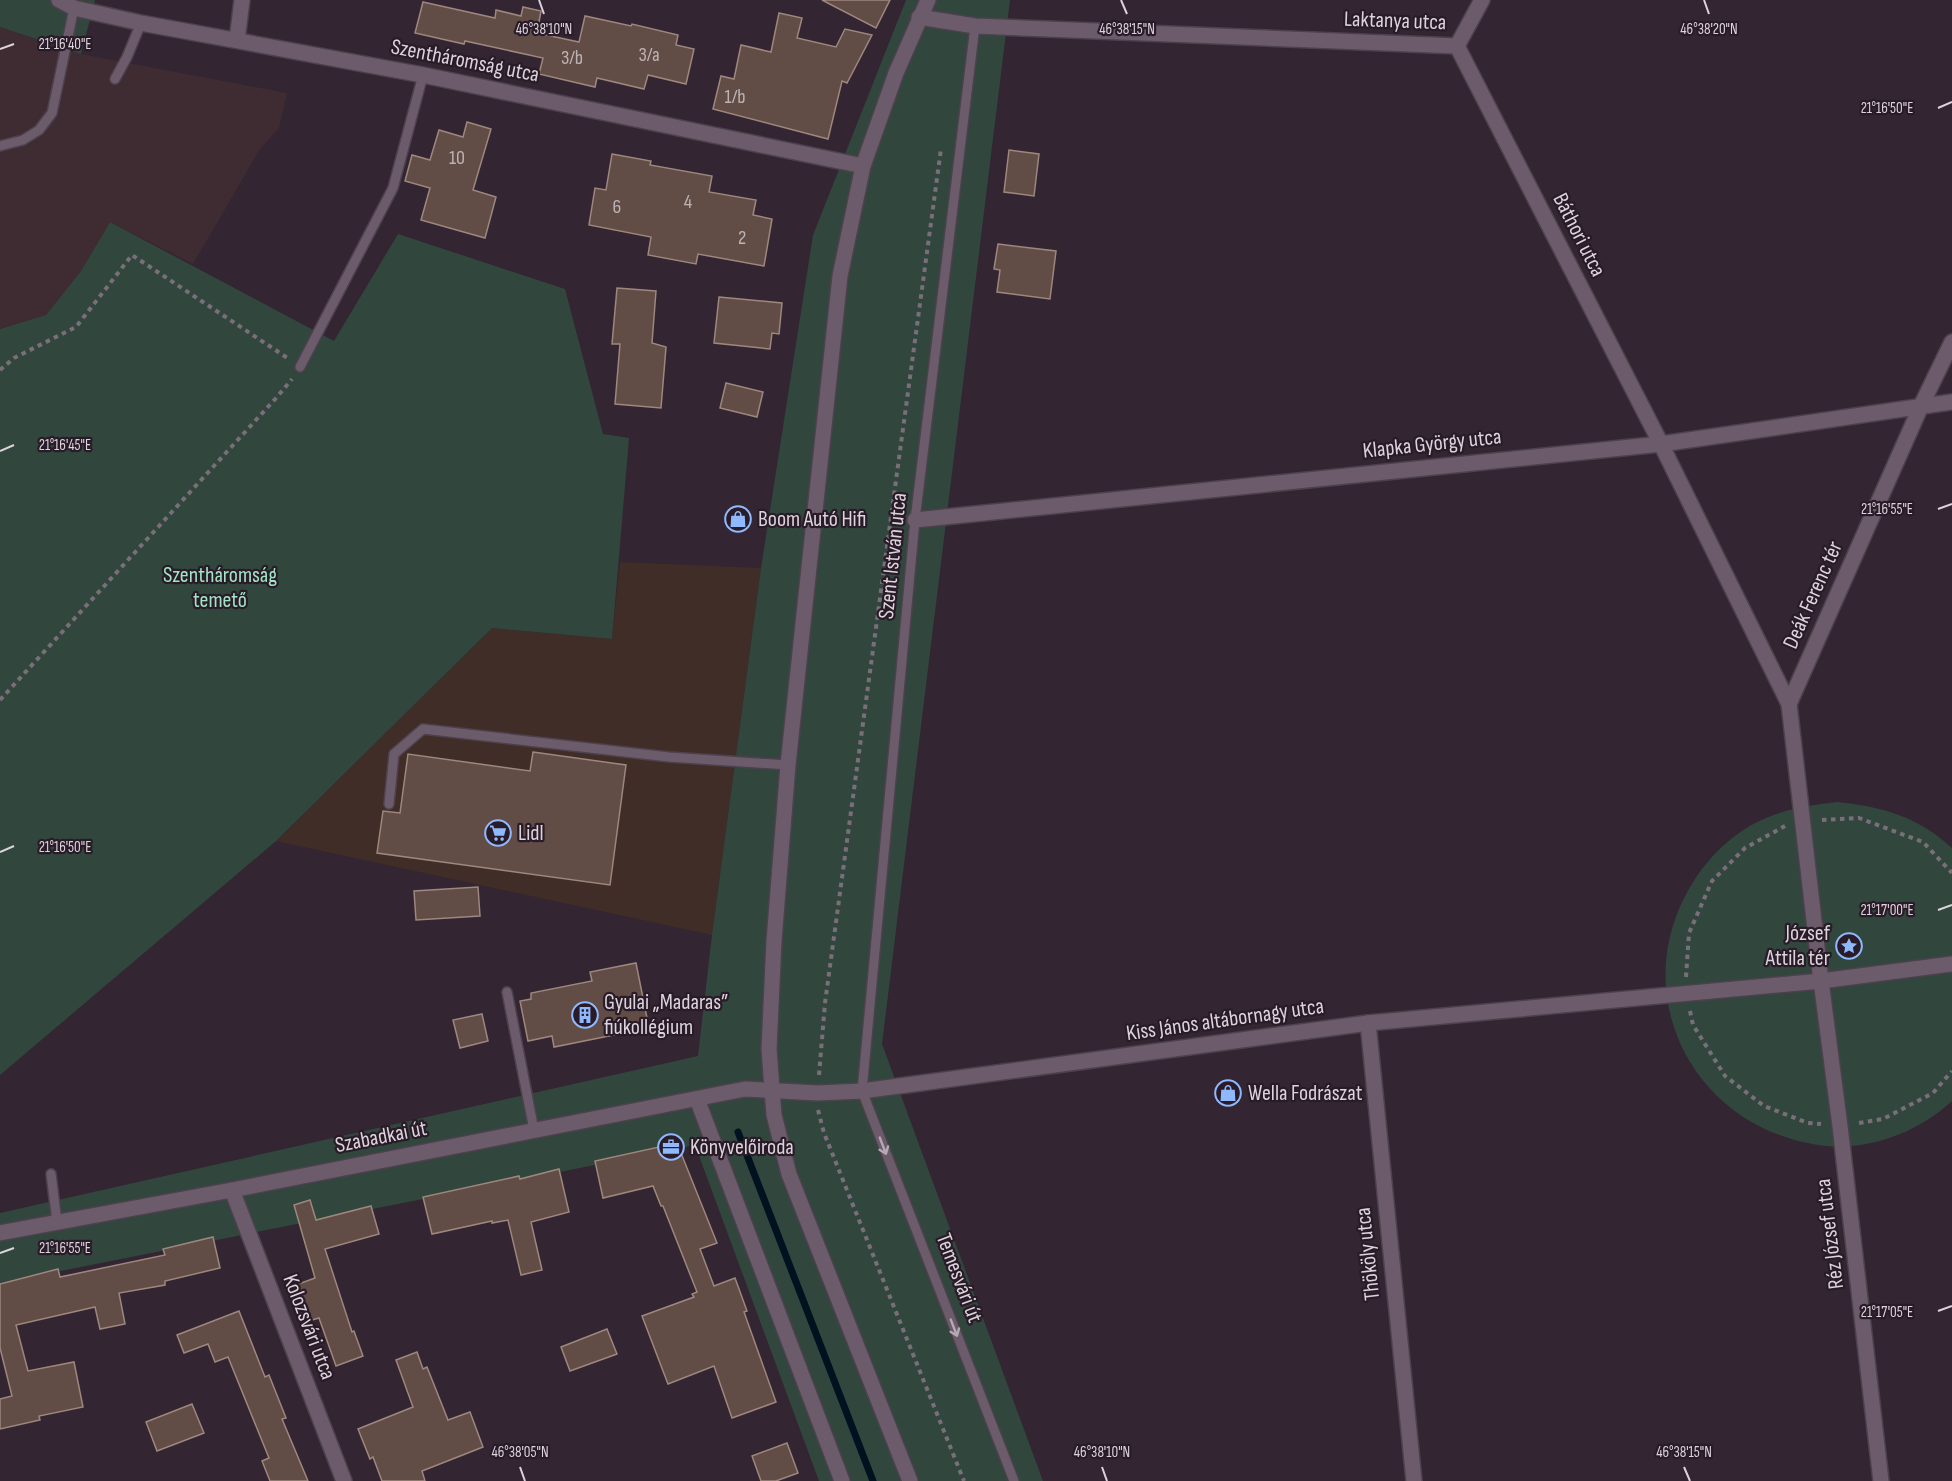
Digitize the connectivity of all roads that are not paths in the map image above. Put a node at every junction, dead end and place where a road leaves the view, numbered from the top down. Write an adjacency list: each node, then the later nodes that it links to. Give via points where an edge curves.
1 (59, 0): 5 (street, Szentháromság utca)
2 (242, 0): 9 (street)
3 (928, 0): 6 (street)
4 (1482, 0): 10 (street, Laktanya utca)
5 (74, 8): 7 (street, Szentháromság utca); 13 (lane, via 51,113 39,130 23,140)
6 (919, 17): 8 (street, Laktanya utca); 14 (street)
7 (141, 24): 9 (street, Szentháromság utca); 12 (lane)
8 (975, 26): 10 (street, Laktanya utca); 20 (lane, Szent István utca)
9 (237, 40): 11 (street, Szentháromság utca)
10 (1456, 46): 19 (street, Báthori utca)
11 (423, 75): 14 (street, Szentháromság utca); 16 (lane, via 393,188)
12 (115, 79)
13 (0, 146)
14 (863, 166): 22 (street, via 840,276)
15 (1952, 342): 18 (street, Deák Ferenc tér)
16 (300, 367)
17 (1952, 402): 18 (street, Klapka György utca)
18 (1921, 406): 19 (street, Klapka György utca); 21 (street, Deák Ferenc tér)
19 (1661, 444): 20 (street, Klapka György utca); 21 (street, Deák Ferenc tér)
20 (915, 520): 29 (lane, Szent István utca)
21 (1789, 704): 25 (street, Deák Ferenc tér)
22 (788, 765): 23 (lane, via 669,757 423,729 394,754); 28 (street, via 774,941)
23 (389, 804)
24 (1952, 964): 25 (street)
25 (1821, 981): 27 (street, Kiss János altábornagy utca); 41 (street, Réz József utca)
26 (507, 992): 31 (lane)
27 (1368, 1023): 29 (street, Kiss János altábornagy utca); 40 (street, Thököly utca)
28 (771, 1091): 29 (street, Kiss János altábornagy utca); 30 (street, Szabadkai út, via 745,1089); 38 (street, via 789,1174)
29 (862, 1091): 39 (lane, Temesvári út, one-way to 39)
30 (697, 1099): 31 (street, Szabadkai út); 37 (street)
31 (534, 1130): 33 (street, Szabadkai út)
32 (51, 1174): 34 (lane)
33 (232, 1190): 34 (street, Szabadkai út); 36 (street, Kolozsvári utca)
34 (57, 1222): 35 (street, Szabadkai út)
35 (0, 1233)
36 (344, 1481)
37 (842, 1481)
38 (910, 1481)
39 (1014, 1481)
40 (1414, 1481)
41 (1881, 1481)

